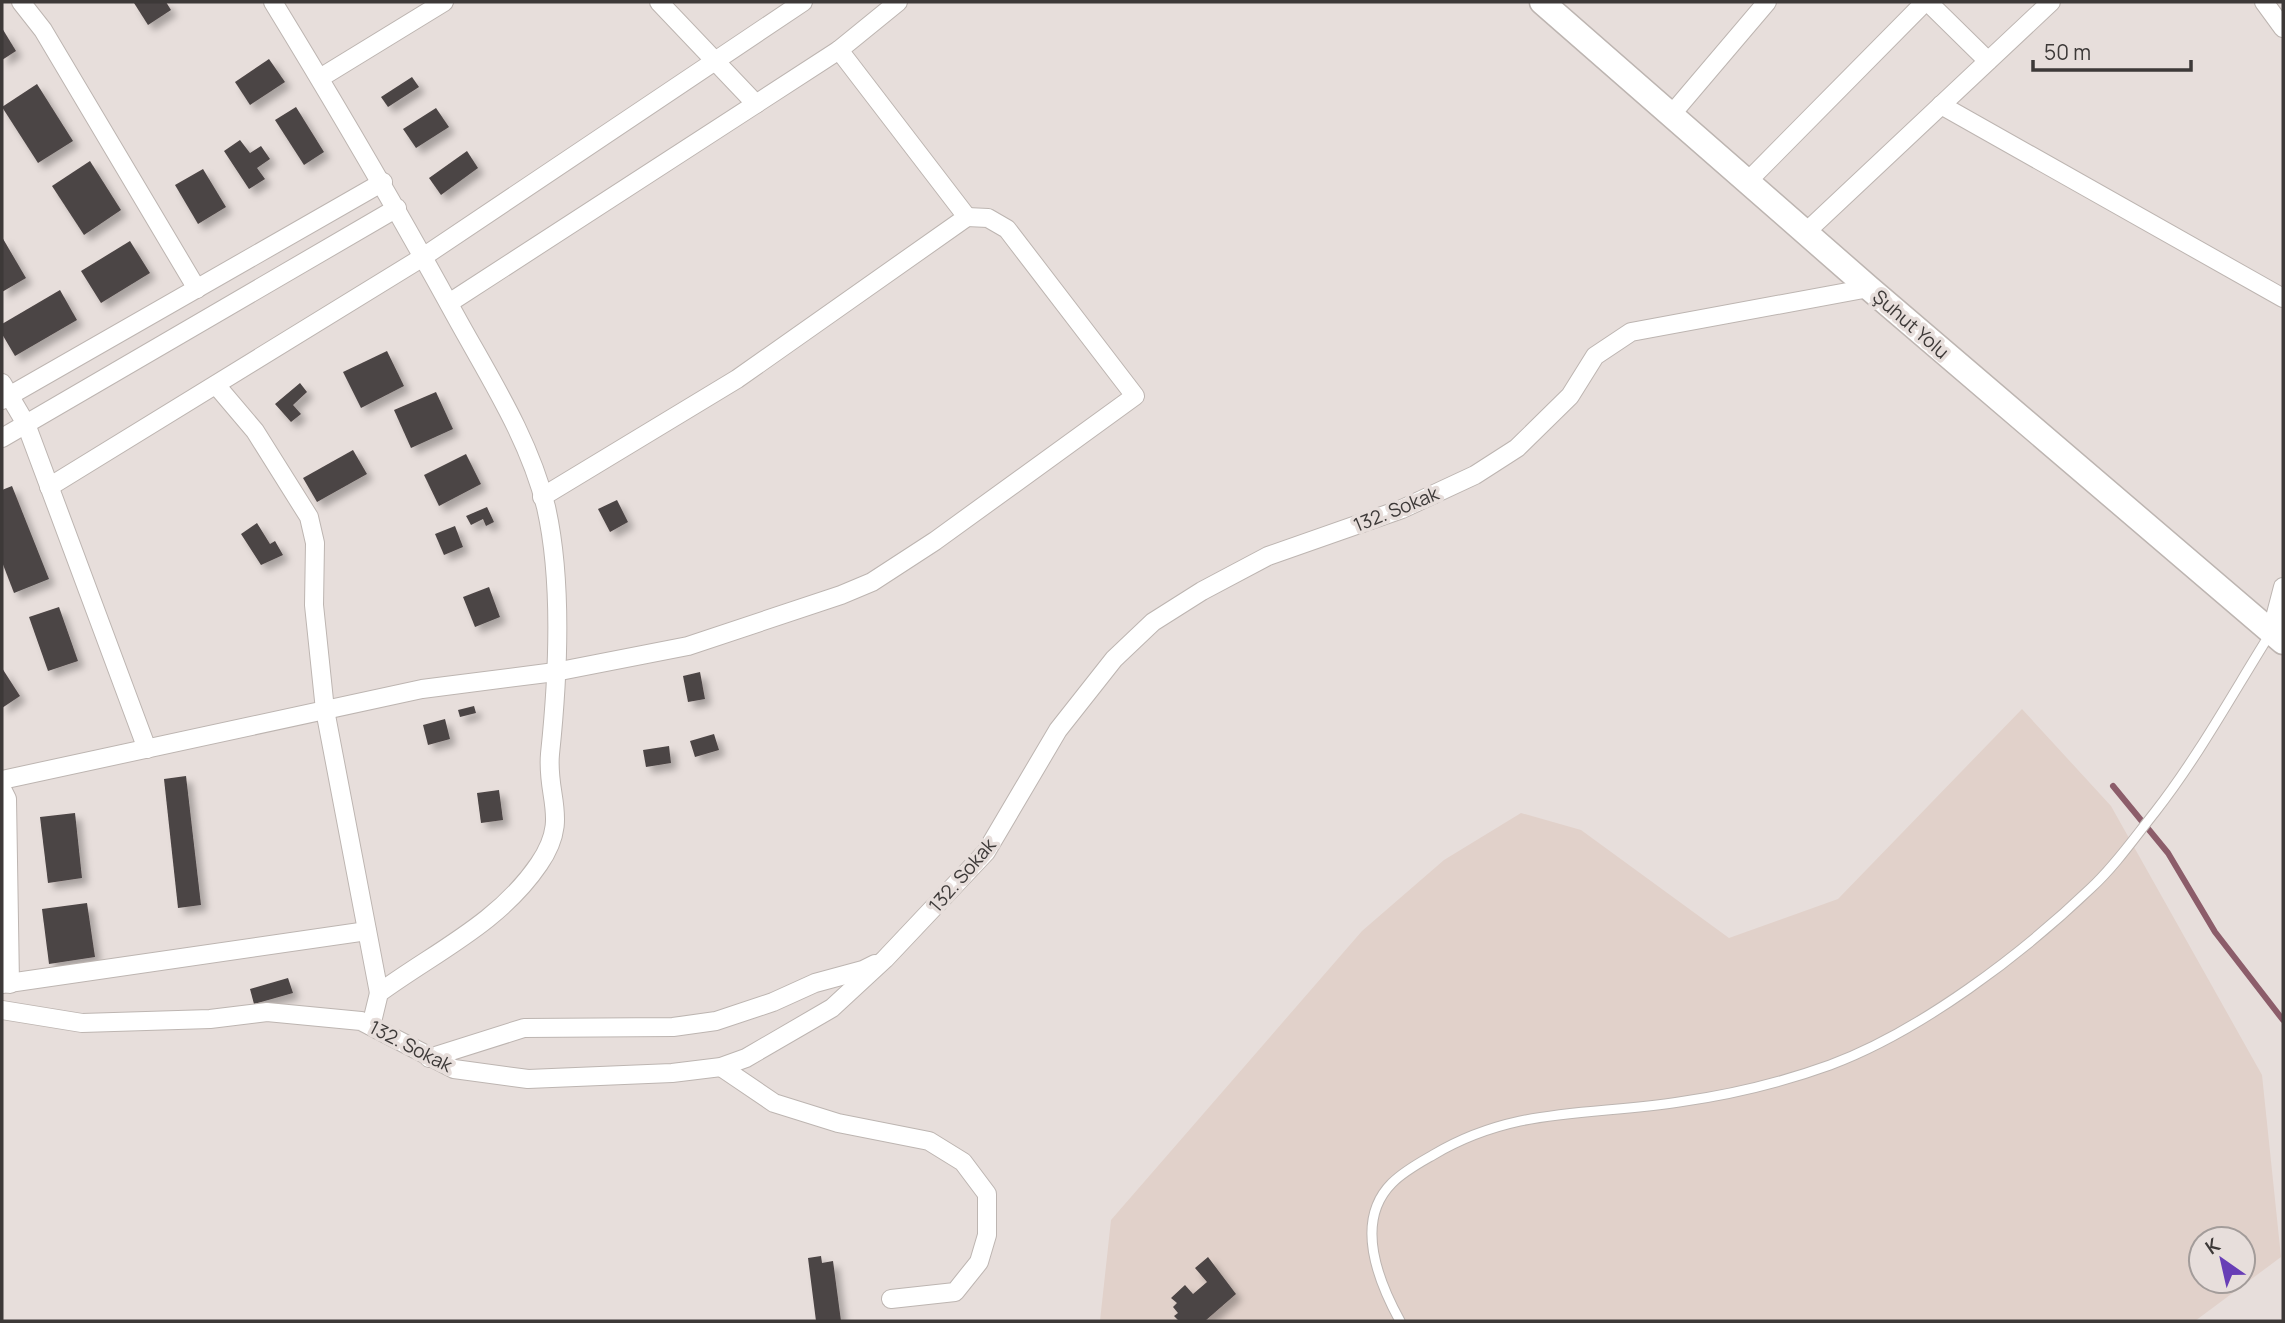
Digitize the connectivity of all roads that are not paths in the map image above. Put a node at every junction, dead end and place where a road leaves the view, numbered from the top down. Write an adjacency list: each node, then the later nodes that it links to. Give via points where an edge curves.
1 (21, 2): 27 (street, via 43,30)
2 (273, 2): 16 (street)
3 (444, 2): 16 (street)
4 (659, 2): 14 (street)
5 (803, 2): 14 (street)
6 (898, 2): 13 (street)
7 (1542, 2): 19 (main road, Şuhut Yolu)
8 (1767, 2): 19 (street)
9 (1926, 2): 15 (street); 21 (street)
10 (2051, 2): 15 (street)
11 (2264, 2): 12 (street)
12 (2283, 27)
13 (839, 50): 17 (street); 23 (street)
14 (716, 61): 17 (street); 25 (street)
15 (1988, 61): 18 (street)
16 (320, 78): 20 (street)
17 (756, 104): 29 (street)
18 (1941, 105): 24 (street); 28 (street)
19 (1671, 115): 21 (main road, Şuhut Yolu)
20 (383, 182): 22 (street); 27 (street)
21 (1747, 182): 24 (main road, Şuhut Yolu)
22 (397, 208): 25 (street); 32 (street)
23 (967, 217): 35 (street, via 737,379); 38 (street, via 988,218 1007,229 1135,396 872,582 688,646)
24 (1805, 233): 26 (main road, Şuhut Yolu)
25 (424, 257): 29 (street); 30 (street)
26 (1869, 288): 37 (main road, Şuhut Yolu); 44 (street, 132. Sokak, via 1631,332 1595,356 1570,396 1517,448 1475,475 1402,509 1268,556 1153,622 1114,659 1058,730 986,852)
27 (197, 289): 31 (street)
28 (2283, 299)
29 (449, 303): 35 (street, via 499,390)
30 (216, 385): 34 (street); 39 (street, via 255,431 309,517 315,544 314,605)
31 (4, 393): 32 (street)
32 (26, 424): 33 (street); 34 (street)
33 (2, 438)
34 (49, 487): 40 (street)
35 (542, 497): 38 (street, via 555,585)
36 (2283, 587): 37 (street)
37 (2277, 637): 52 (lane, via 2157,809 2092,887 1973,985 1909,1028 1831,1065 1772,1082 1679,1102 1550,1114 1499,1124 1451,1144 1392,1183 1373,1215 1371,1241)
38 (555, 672): 39 (street, via 422,689); 46 (street, via 549,770 557,810 554,831 540,863 508,902 476,929)
39 (324, 710): 40 (street); 43 (street)
40 (147, 749): 41 (street)
41 (2, 780)
42 (2, 789): 45 (street, via 7,799)
43 (367, 931): 45 (street); 46 (street)
44 (885, 959): 49 (street, via 716,1021 673,1027 524,1028); 50 (street, 132. Sokak, via 832,1008 791,1034)
45 (6, 984)
46 (379, 993): 48 (street)
47 (2, 1010): 48 (street, 132. Sokak, via 82,1023 197,1020 267,1012 362,1021)
48 (371, 1026): 49 (street, 132. Sokak)
49 (429, 1058): 50 (street, 132. Sokak, via 454,1069 528,1079)
50 (721, 1067): 51 (street, via 774,1103 838,1123 929,1141 963,1162 987,1194 987,1235 979,1262 955,1292)
51 (891, 1299)
52 (1400, 1321)

